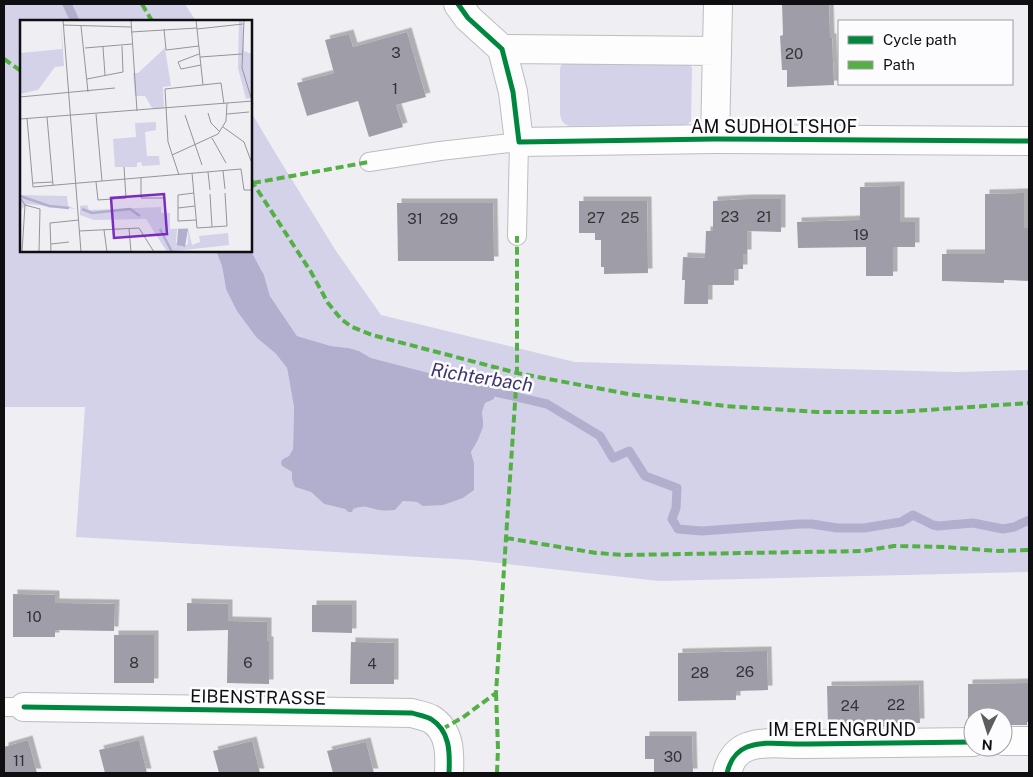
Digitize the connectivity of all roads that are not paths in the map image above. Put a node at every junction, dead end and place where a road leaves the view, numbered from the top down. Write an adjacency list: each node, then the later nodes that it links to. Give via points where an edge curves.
1 (458, 4): 3 (street, via 468,18)
2 (718, 4): 4 (street)
3 (502, 49): 4 (street); 7 (street, via 513,92)
4 (717, 51): 5 (street)
5 (716, 139): 6 (street, AM SUDHOLTSHOF); 7 (street, AM SUDHOLTSHOF)
6 (1029, 141)
7 (519, 142): 8 (lane, AM SUDHOLTSHOF); 9 (lane)
8 (369, 162)
9 (517, 236)
10 (14, 707): 14 (street, EIBENSTRASSE, via 412,713 430,718 442,729 448,742)
11 (1029, 741): 13 (street)
12 (963, 742): 15 (street, IM ERLENGRUND, via 759,744 735,754)
13 (1013, 742)
14 (449, 773)
15 (727, 773)

